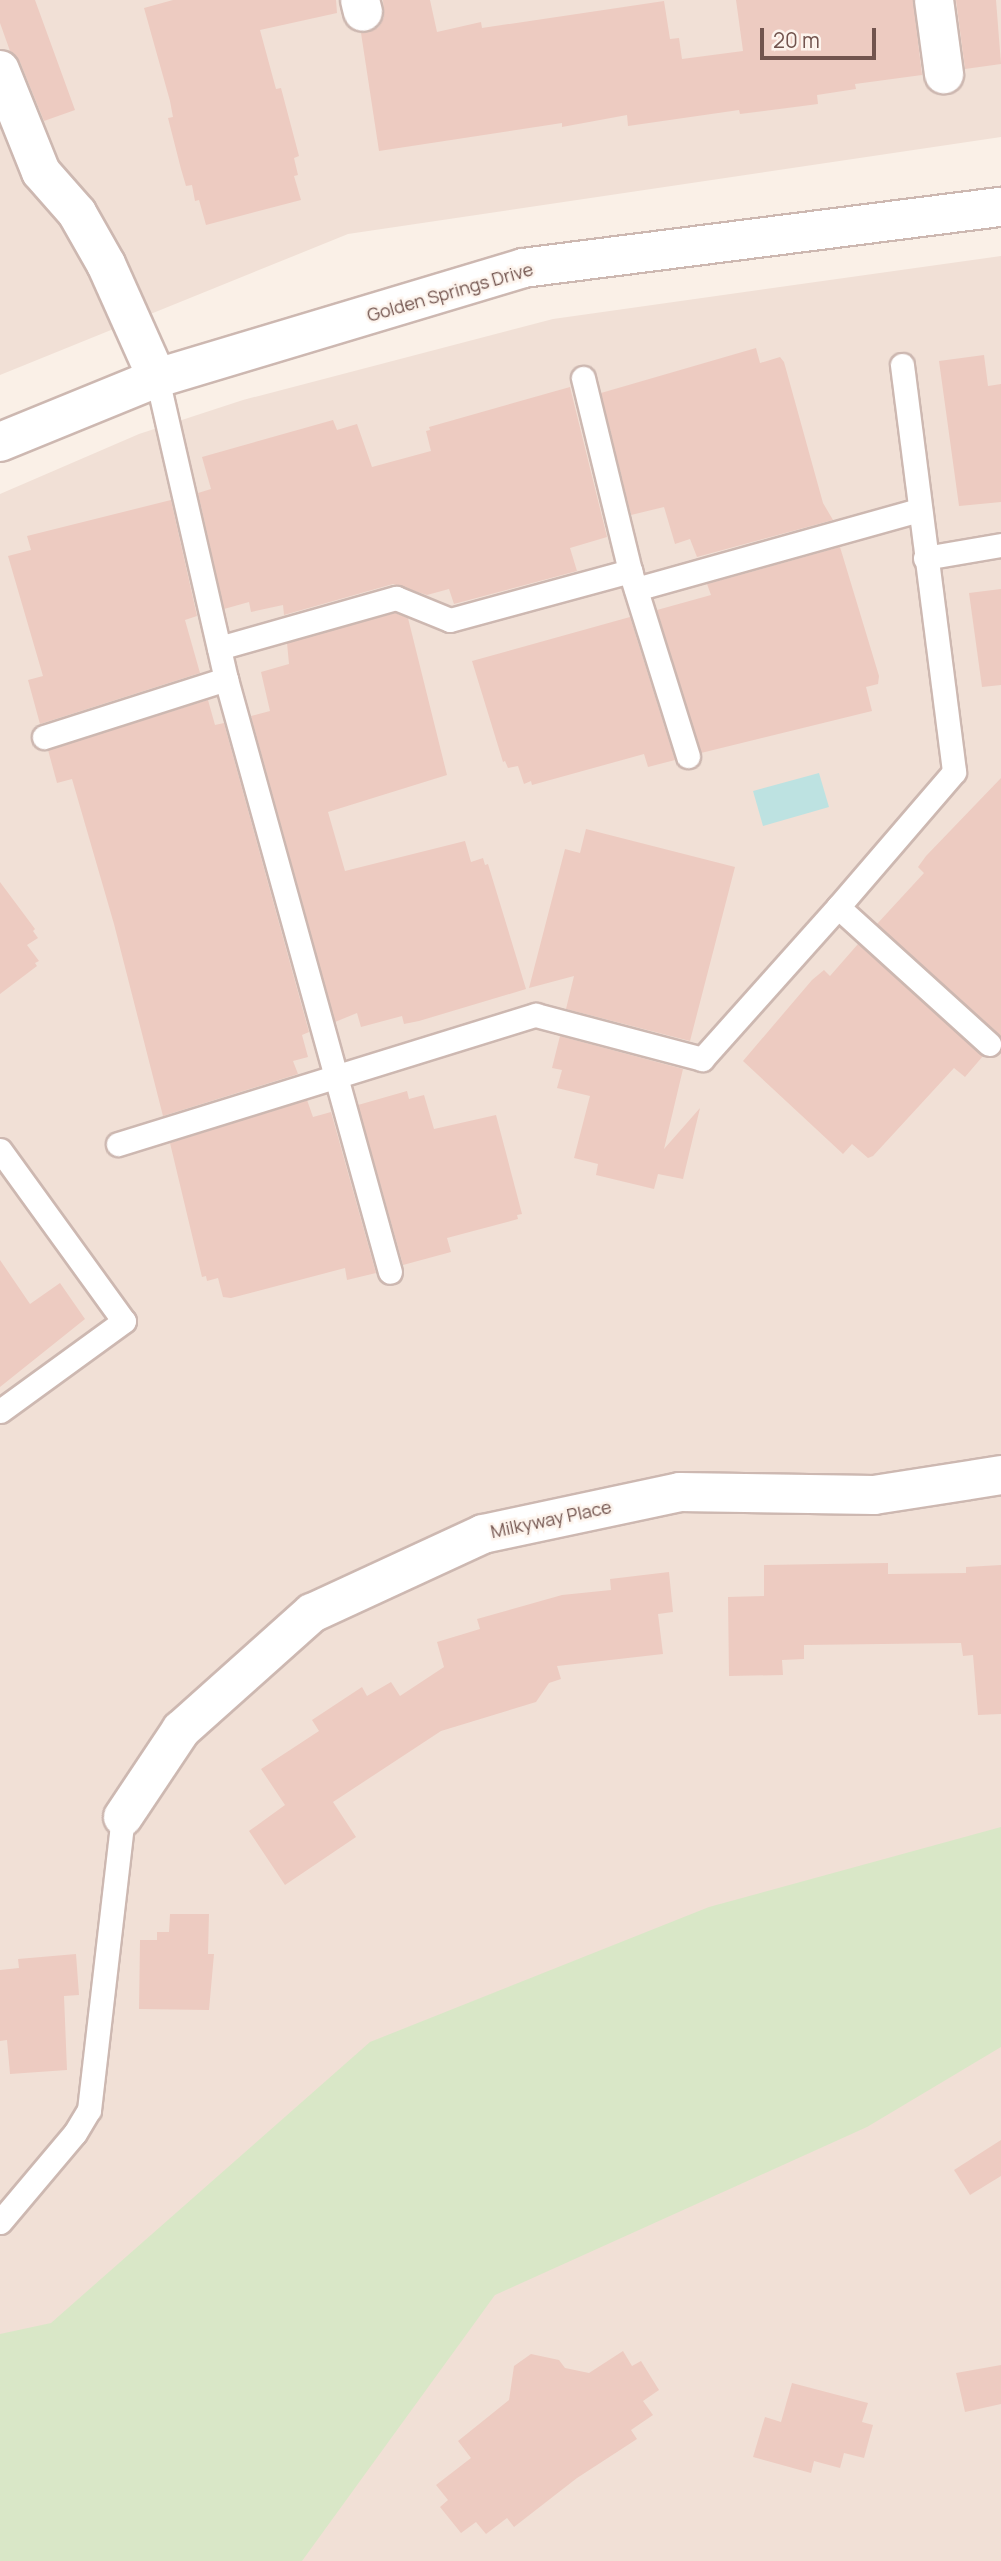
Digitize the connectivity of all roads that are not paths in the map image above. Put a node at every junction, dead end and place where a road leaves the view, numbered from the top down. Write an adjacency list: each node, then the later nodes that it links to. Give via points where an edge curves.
1 (934, 0): 3 (street)
2 (0, 70): 6 (street, via 41,172 77,213 106,264)
3 (944, 74)
4 (1001, 207): 6 (street, Golden Springs Drive, via 523,268)
5 (902, 365): 9 (lane)
6 (156, 377): 8 (street, Golden Springs Drive); 13 (lane)
7 (583, 378): 12 (lane)
8 (0, 442)
9 (919, 510): 11 (lane); 12 (lane)
10 (1001, 545): 11 (lane)
11 (925, 558): 17 (lane, via 954,772)
12 (633, 580): 13 (lane, via 450,620 396,598); 16 (lane)
13 (219, 648): 14 (lane)
14 (226, 679): 15 (lane); 19 (lane)
15 (44, 737)
16 (688, 756)
17 (838, 907): 18 (lane); 19 (lane, via 702,1059 536,1015)
18 (989, 1044)
19 (336, 1077): 20 (lane); 22 (lane)
20 (118, 1144)
21 (0, 1150): 23 (lane, via 124,1321)
22 (390, 1272)
23 (0, 1411)
24 (1001, 1475): 25 (street, Milkyway Place, via 874,1495 680,1492 483,1534 312,1613 181,1730)
25 (123, 1817): 26 (lane, via 89,2110)
26 (0, 2222)

